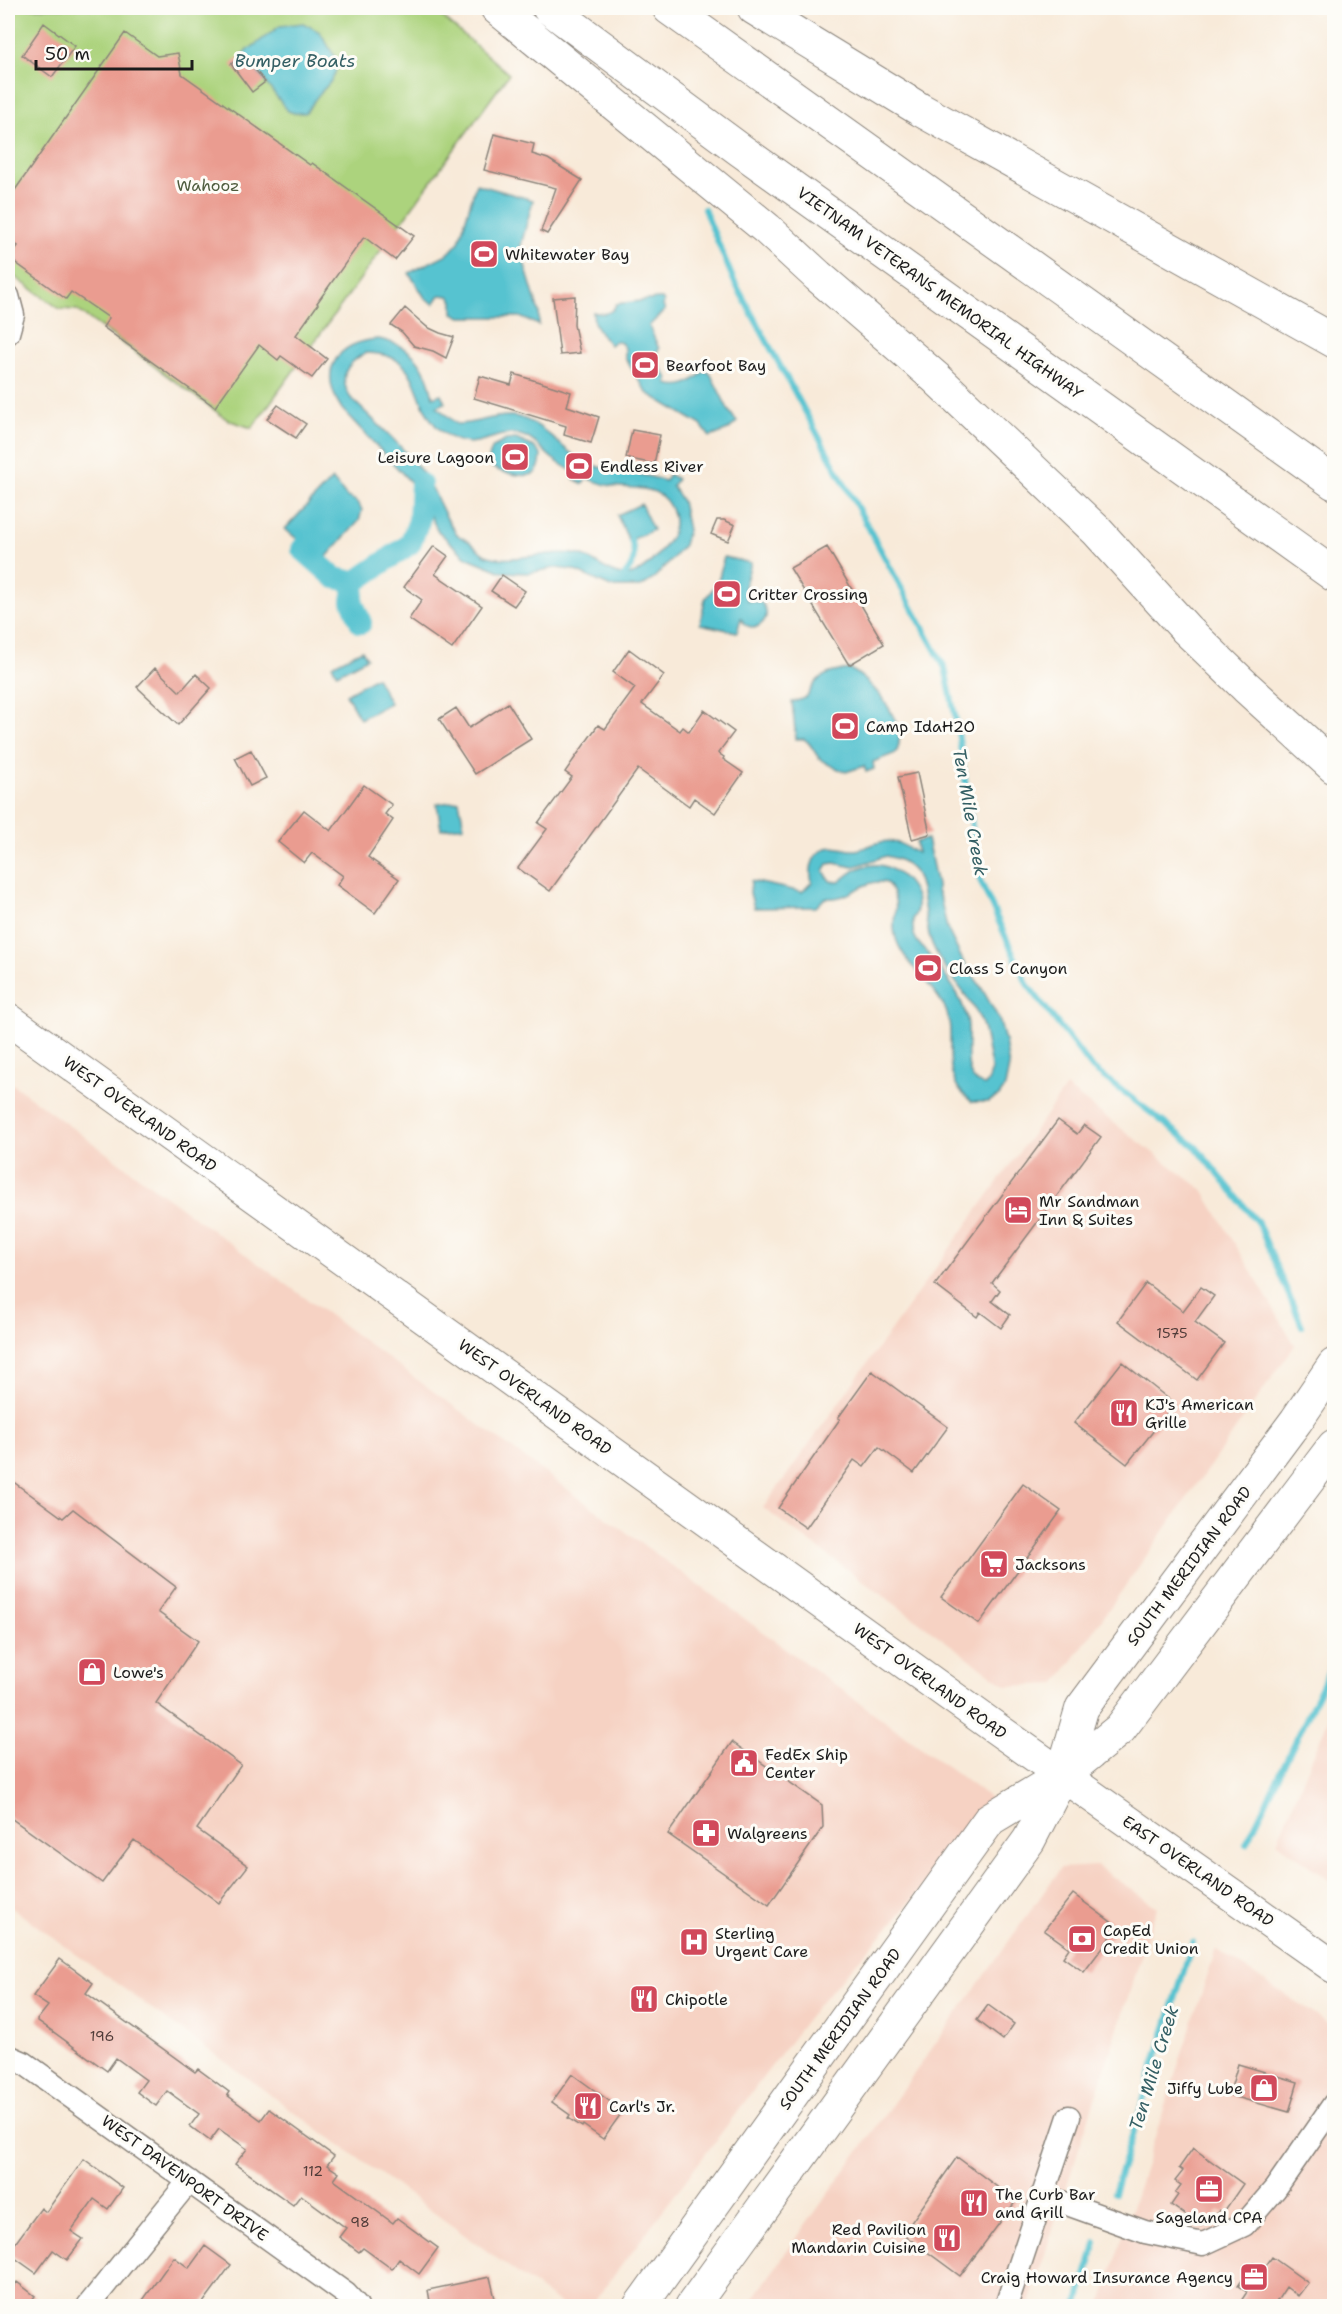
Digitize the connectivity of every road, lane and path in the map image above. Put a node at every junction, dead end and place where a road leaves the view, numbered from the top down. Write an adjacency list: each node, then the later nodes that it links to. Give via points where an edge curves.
1 (497, 8): 10 (main road, via 767,229 936,378 1096,530 1186,629)
2 (549, 8): 9 (main road, VIETNAM VETERANS MEMORIAL HIGHWAY, via 739,149)
3 (669, 8): 8 (main road)
4 (754, 8): 7 (main road, via 921,110)
5 (8, 296): 6 (street, via 13,315)
6 (8, 333)
7 (1335, 341)
8 (1335, 483)
9 (1335, 575)
10 (1335, 767)
11 (8, 1018): 14 (street, WEST OVERLAND ROAD)
12 (1335, 1365): 14 (main road, SOUTH MERIDIAN ROAD, via 1082,1708)
13 (1335, 1446): 14 (main road, SOUTH MERIDIAN ROAD, via 1120,1729)
14 (1062, 1776): 15 (street, EAST OVERLAND ROAD); 23 (main road, SOUTH MERIDIAN ROAD, via 990,1819); 24 (main road, SOUTH MERIDIAN ROAD, via 1029,1840)
15 (1335, 1967)
16 (8, 2056): 19 (street, WEST DAVENPORT DRIVE, via 24,2063)
17 (1335, 2104): 20 (street, via 1275,2189 1244,2225 1203,2244 1145,2232)
18 (1069, 2117): 20 (street)
19 (189, 2181): 21 (street); 22 (street, WEST DAVENPORT DRIVE, via 346,2294)
20 (1042, 2195): 25 (street)
21 (88, 2307)
22 (357, 2307)
23 (640, 2307)
24 (692, 2307)
25 (1006, 2307)

